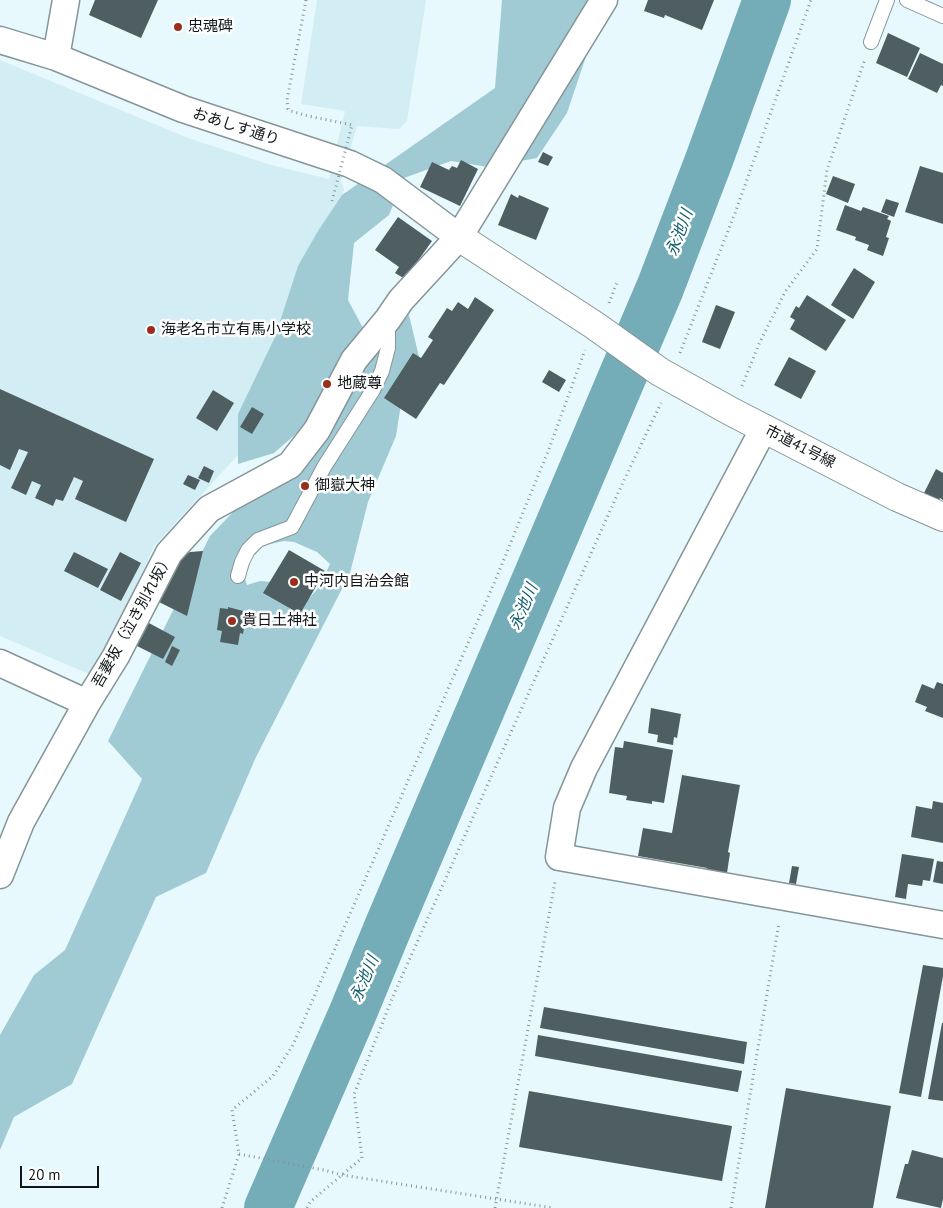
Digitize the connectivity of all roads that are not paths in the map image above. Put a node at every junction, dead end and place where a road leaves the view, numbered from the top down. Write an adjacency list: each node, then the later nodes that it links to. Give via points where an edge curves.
1 (66, 0): 8 (street)
2 (604, 0): 9 (street, 吾妻坂（泣き別れ坂）)
3 (887, 0): 7 (lane)
4 (907, 0): 5 (lane)
5 (943, 16)
6 (0, 40): 8 (street, おあしす通り)
7 (871, 42)
8 (56, 57): 9 (street, おあしす通り, via 183,109 350,164 383,180)
9 (459, 238): 10 (street, 吾妻坂（泣き別れ坂）); 11 (street, 市道41号線, via 667,375)
10 (388, 318): 13 (lane, via 388,348 373,390 324,467 292,527 258,540 248,550); 15 (street, 吾妻坂（泣き別れ坂）, via 354,360 317,430 290,465 209,509 169,553)
11 (764, 428): 12 (street, 市道41号線, via 897,497); 17 (street, via 584,768 568,808 559,857)
12 (943, 517)
13 (238, 576)
14 (0, 663): 15 (street)
15 (88, 703): 16 (street, 吾妻坂（泣き別れ坂）, via 21,822)
16 (0, 875)
17 (943, 925)

